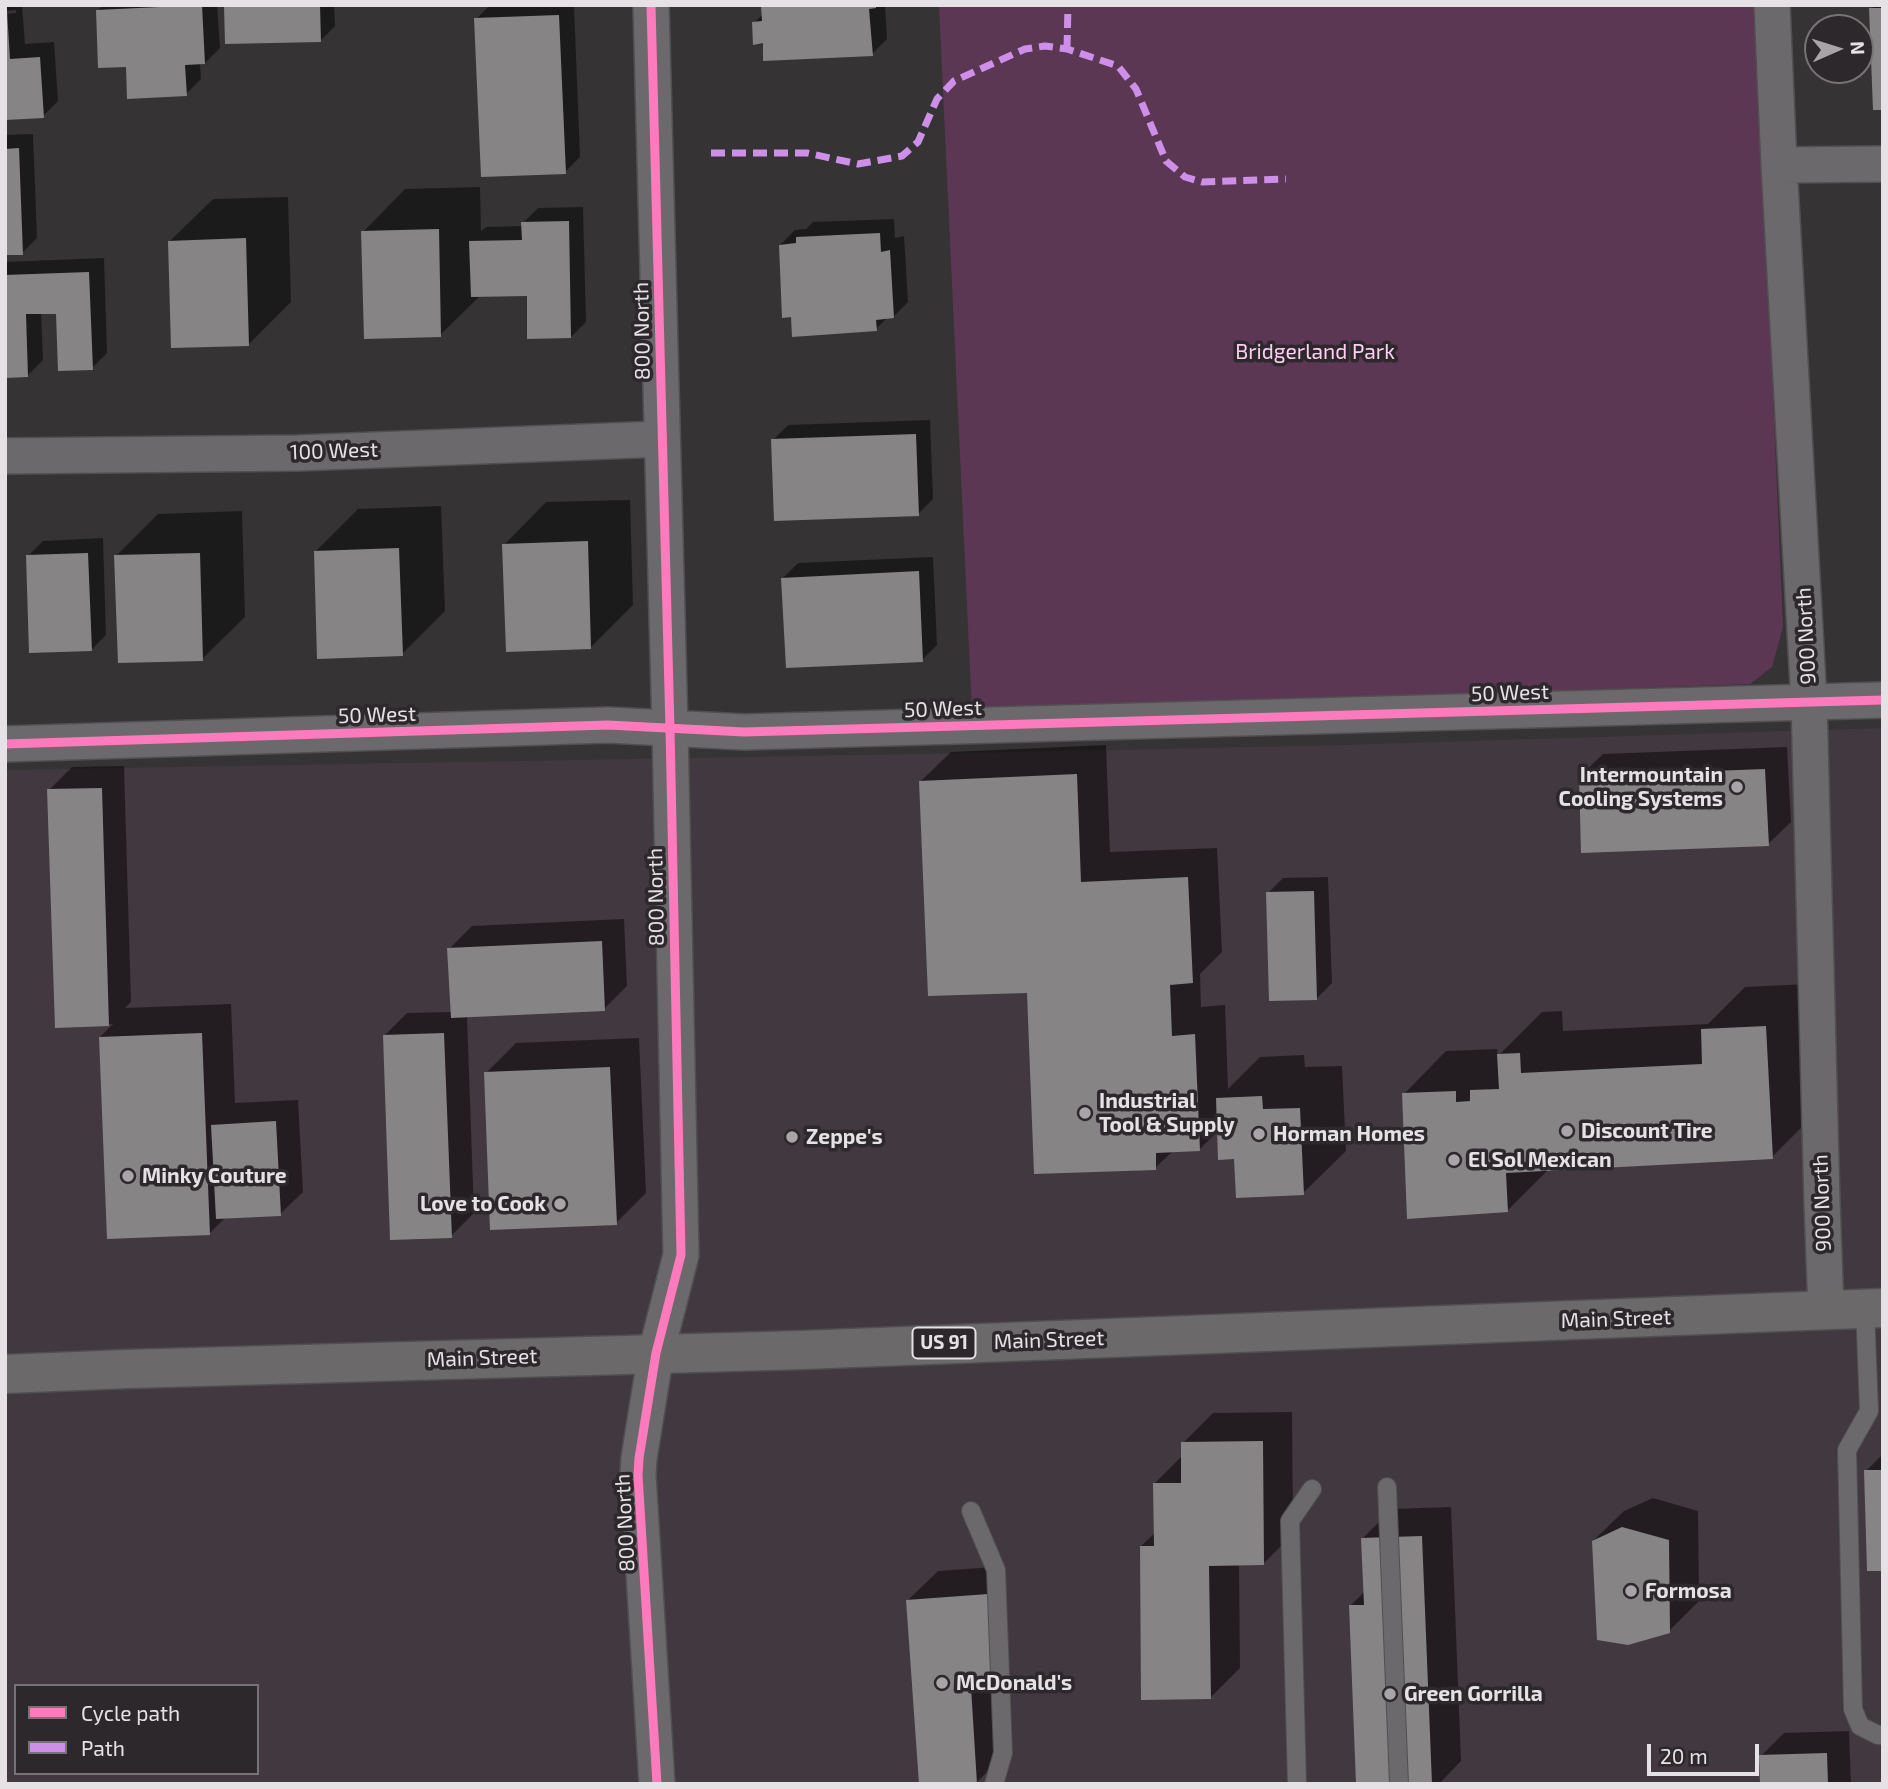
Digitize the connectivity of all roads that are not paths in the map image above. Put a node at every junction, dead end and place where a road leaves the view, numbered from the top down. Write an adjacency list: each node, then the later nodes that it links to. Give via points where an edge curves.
1 (651, 5): 5 (street, 800 North)
2 (1772, 5): 4 (street, 900 North)
3 (1883, 164): 4 (street)
4 (1779, 166): 8 (street, 900 North)
5 (662, 439): 6 (street, 100 West, via 298,453); 9 (street, 800 North)
6 (5, 456)
7 (1883, 700): 8 (street, 50 West)
8 (1809, 702): 9 (street, 50 West, via 744,732); 12 (street, 900 North)
9 (670, 729): 10 (street, 50 West, via 608,725); 13 (street, 800 North, via 681,1255)
10 (5, 744)
11 (1874, 1308): 12 (main road, Main Street / US 91); 18 (lane, via 1869,1410 1847,1450 1853,1709 1860,1726)
12 (1826, 1309): 13 (main road, Main Street / US 91)
13 (656, 1353): 14 (main road, Main Street / US 91); 19 (street, 800 North, via 638,1475)
14 (5, 1374)
15 (1387, 1487): 22 (lane)
16 (1312, 1489): 21 (lane, via 1290,1521)
17 (971, 1511): 20 (lane, via 996,1570 1003,1753)
18 (1883, 1735)
19 (657, 1784)
20 (994, 1784)
21 (1297, 1784)
22 (1399, 1784)

